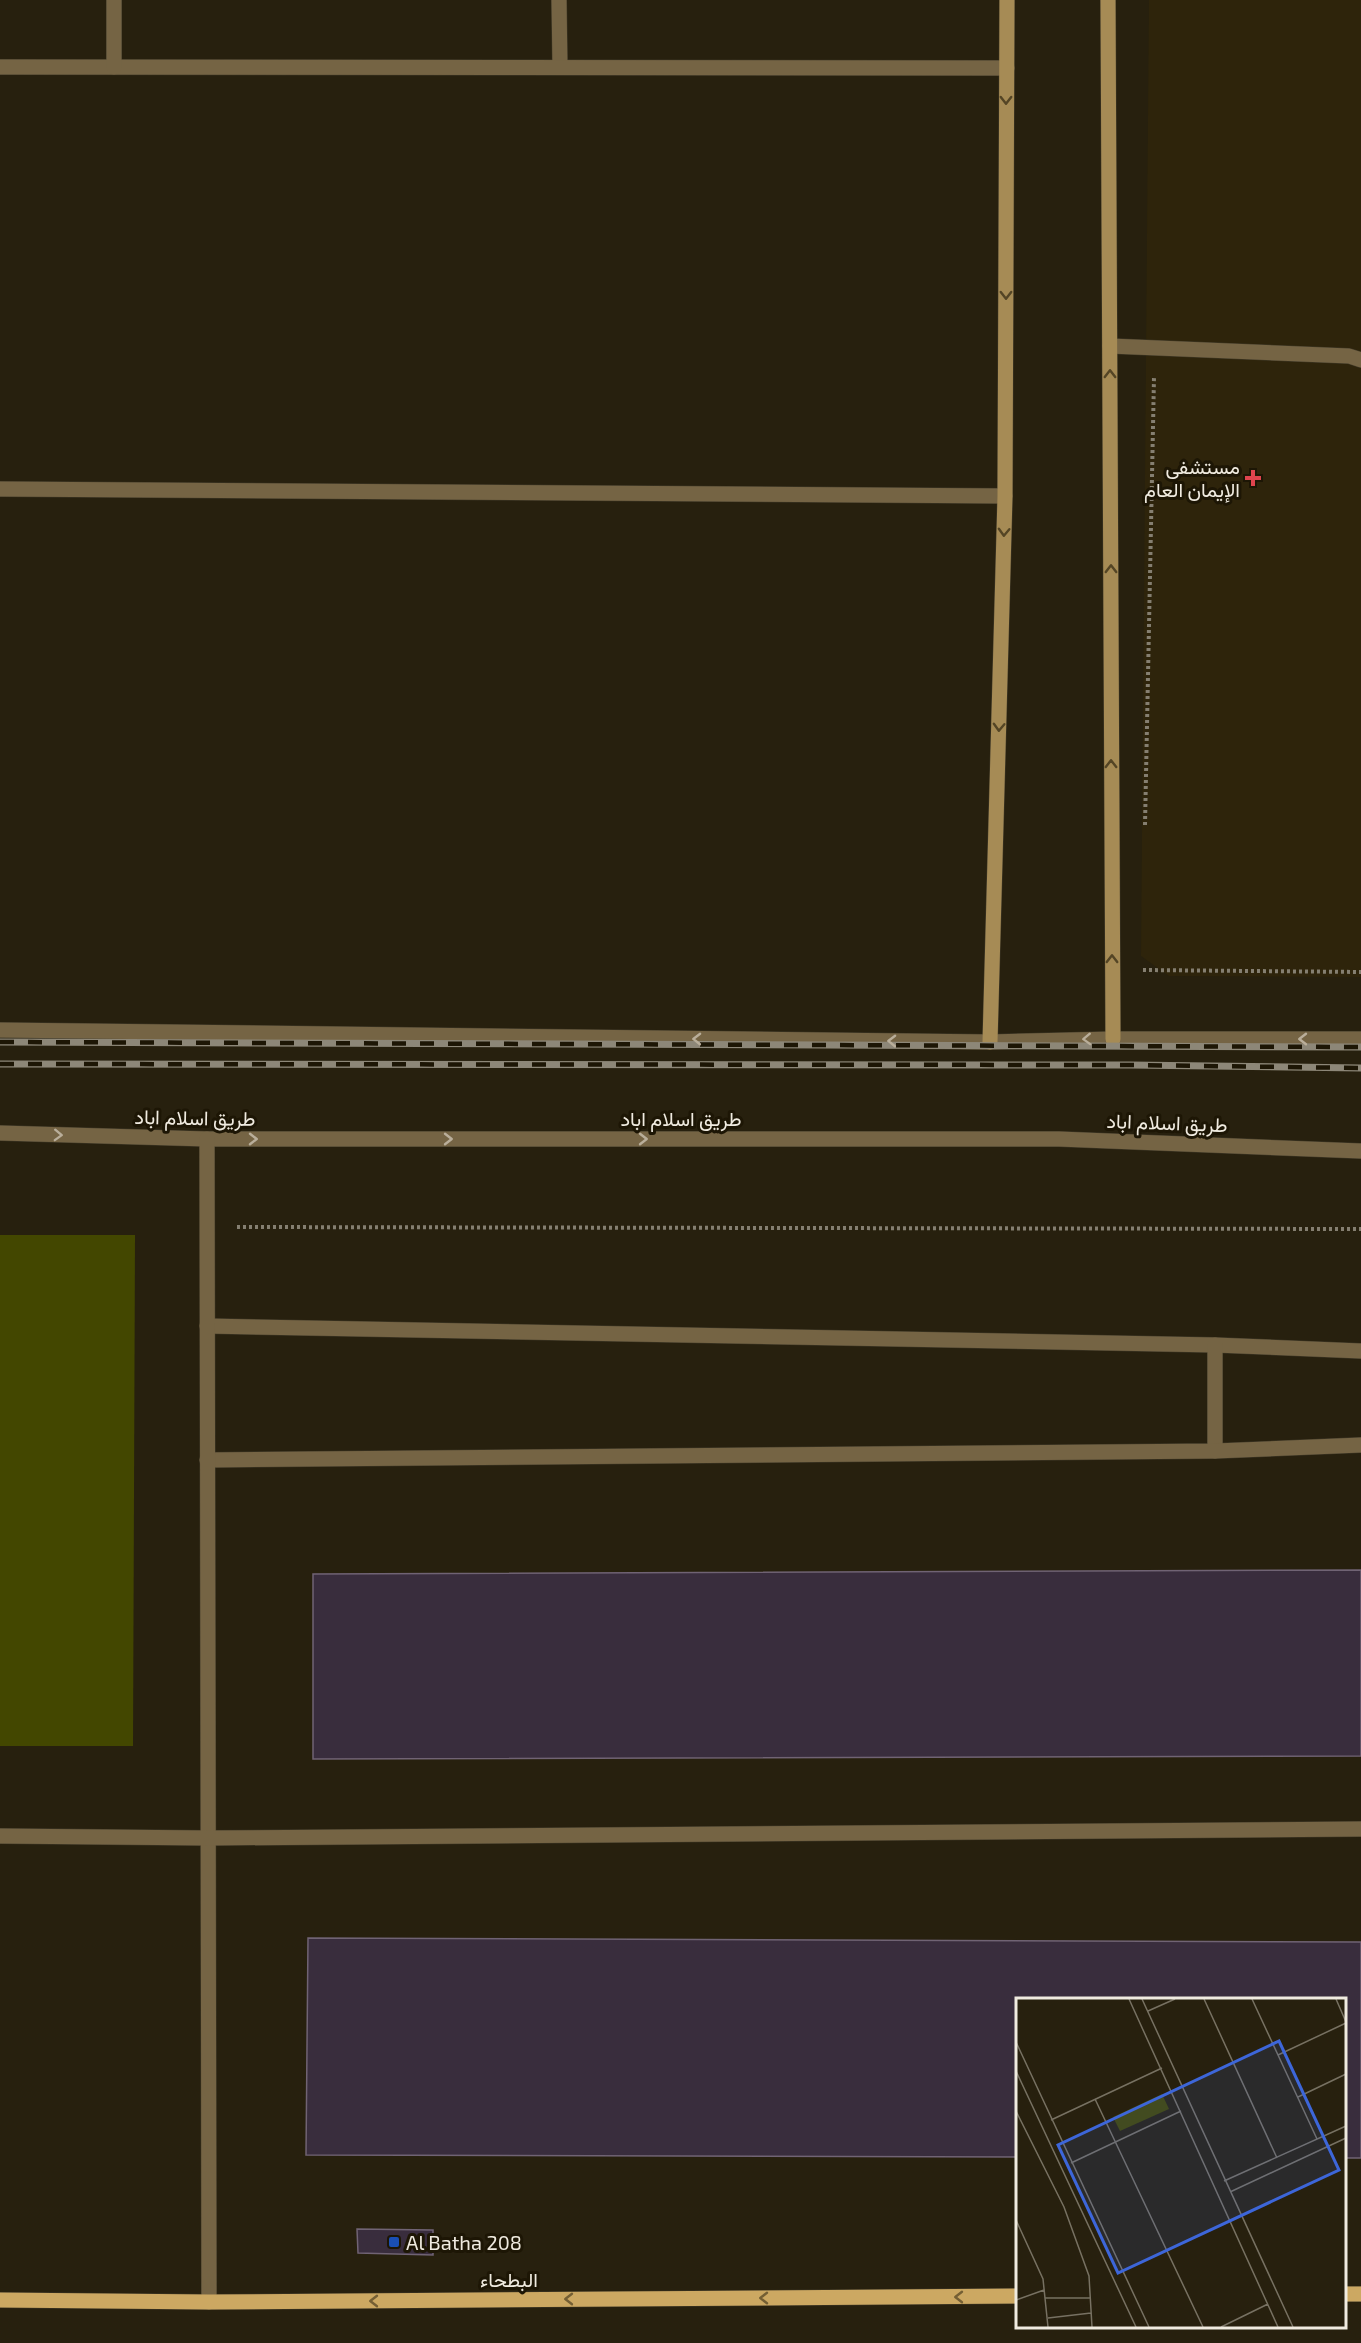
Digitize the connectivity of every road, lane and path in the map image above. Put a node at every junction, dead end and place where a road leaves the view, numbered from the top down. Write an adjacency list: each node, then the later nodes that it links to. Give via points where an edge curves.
1 (114, 0): 6 (street)
2 (559, 0): 7 (street)
3 (1007, 0): 8 (street)
4 (1108, 0): 9 (street)
5 (0, 67): 6 (street)
6 (114, 67): 7 (street)
7 (560, 68): 8 (street)
8 (1006, 68): 13 (street, one-way to 13)
9 (1110, 346): 10 (street); 18 (street, one-way to 9)
10 (1154, 346): 11 (street, via 1349,356); 14 (path)
11 (1361, 360)
12 (0, 489): 13 (street)
13 (1005, 496): 20 (street, one-way to 20)
14 (1145, 826)
15 (1142, 970): 16 (path)
16 (1361, 972)
17 (0, 1030): 20 (street, one-way to 17)
18 (1113, 1039): 19 (street, one-way to 18); 20 (street, one-way to 20)
19 (1361, 1039)
20 (990, 1042)
21 (0, 1133): 22 (street, طريق اسلام اباد, one-way to 22)
22 (207, 1139): 23 (street, طريق اسلام اباد, one-way to 23, via 1059,1139); 24 (street)
23 (1361, 1151)
24 (207, 1227): 25 (path); 26 (street)
25 (1361, 1229)
26 (207, 1326): 27 (street); 31 (street)
27 (1215, 1345): 28 (street); 30 (street)
28 (1361, 1351)
29 (1361, 1445): 30 (street)
30 (1215, 1451): 31 (street)
31 (207, 1460): 34 (street)
32 (1361, 1828): 34 (street)
33 (0, 1836): 34 (street)
34 (208, 1838): 39 (street)
35 (1361, 2294): 36 (main road)
36 (1346, 2295)
37 (1016, 2296): 39 (main road, البطحاء, one-way to 39)
38 (0, 2300): 39 (main road, البطحاء)
39 (209, 2302)

